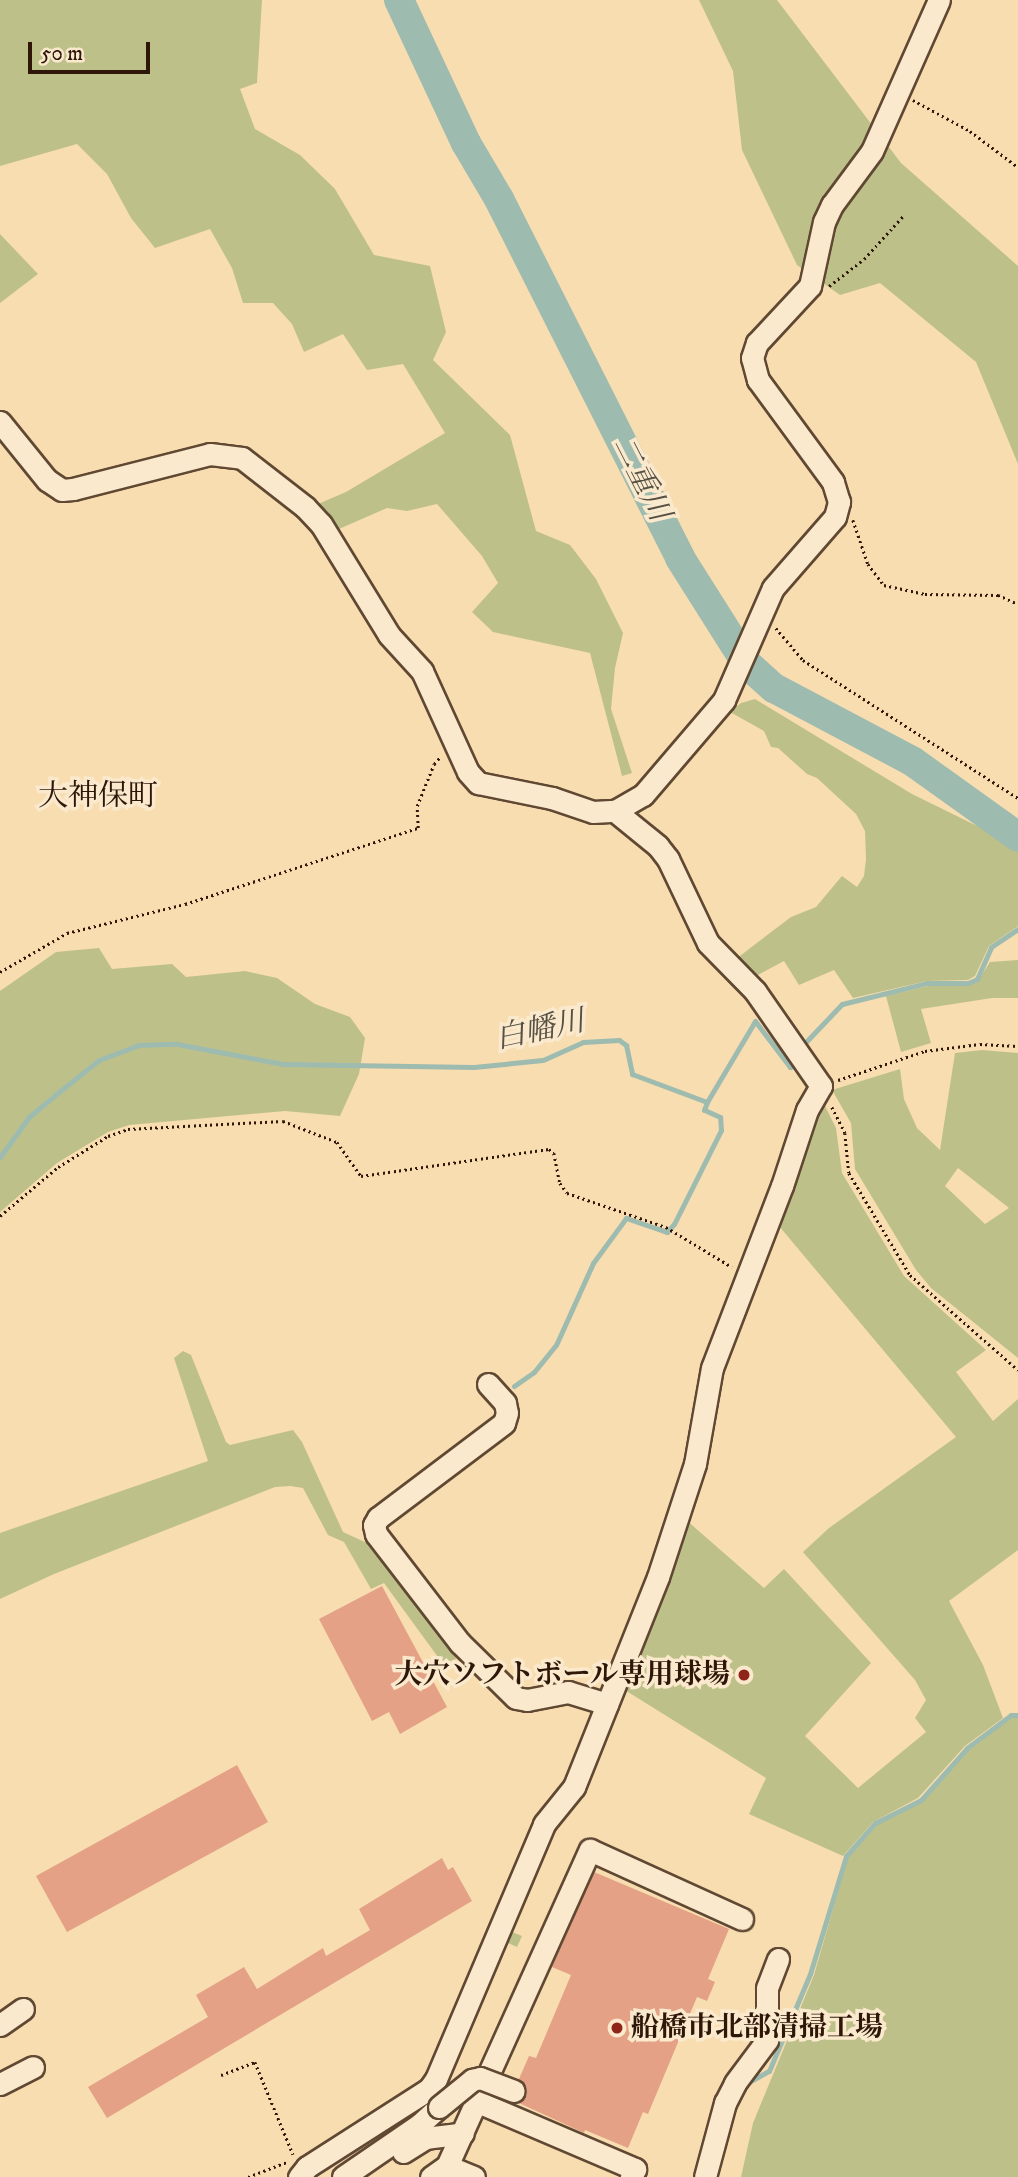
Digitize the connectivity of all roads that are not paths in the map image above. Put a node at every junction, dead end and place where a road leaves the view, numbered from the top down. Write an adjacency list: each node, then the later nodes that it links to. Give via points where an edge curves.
1 (939, 0): 3 (street, via 872,151 824,222 810,286 757,344 752,358 752,369 833,482 839,502 835,517 773,587 724,700 643,795)
2 (0, 422): 3 (street, via 47,480 62,490 210,454 242,458 321,524 389,635 422,671 468,772 478,783 552,798 593,812)
3 (615, 811): 5 (street, via 668,859 708,943 755,991 821,1086 807,1110 712,1368 695,1464 673,1537)
4 (488, 1384): 5 (street, via 505,1403 504,1423 378,1518 376,1534 460,1643 516,1698 568,1692)
5 (607, 1704): 15 (street, via 574,1787 544,1824 436,2079 423,2093 307,2167)
6 (742, 1919): 13 (street, via 590,1850)
7 (778, 1959): 21 (street, via 766,1988 767,2040 735,2082 725,2104)
8 (23, 2009): 9 (street)
9 (0, 2025)
10 (33, 2067): 11 (street)
11 (0, 2084)
12 (514, 2091): 17 (street, bridge, via 480,2078 472,2080)
13 (478, 2102): 14 (street); 20 (street, via 635,2169)
14 (463, 2133): 16 (street); 18 (street, via 425,2138)
15 (297, 2168)
16 (439, 2171): 19 (street)
17 (343, 2177)
18 (363, 2177)
19 (474, 2177)
20 (631, 2177)
21 (705, 2177)

